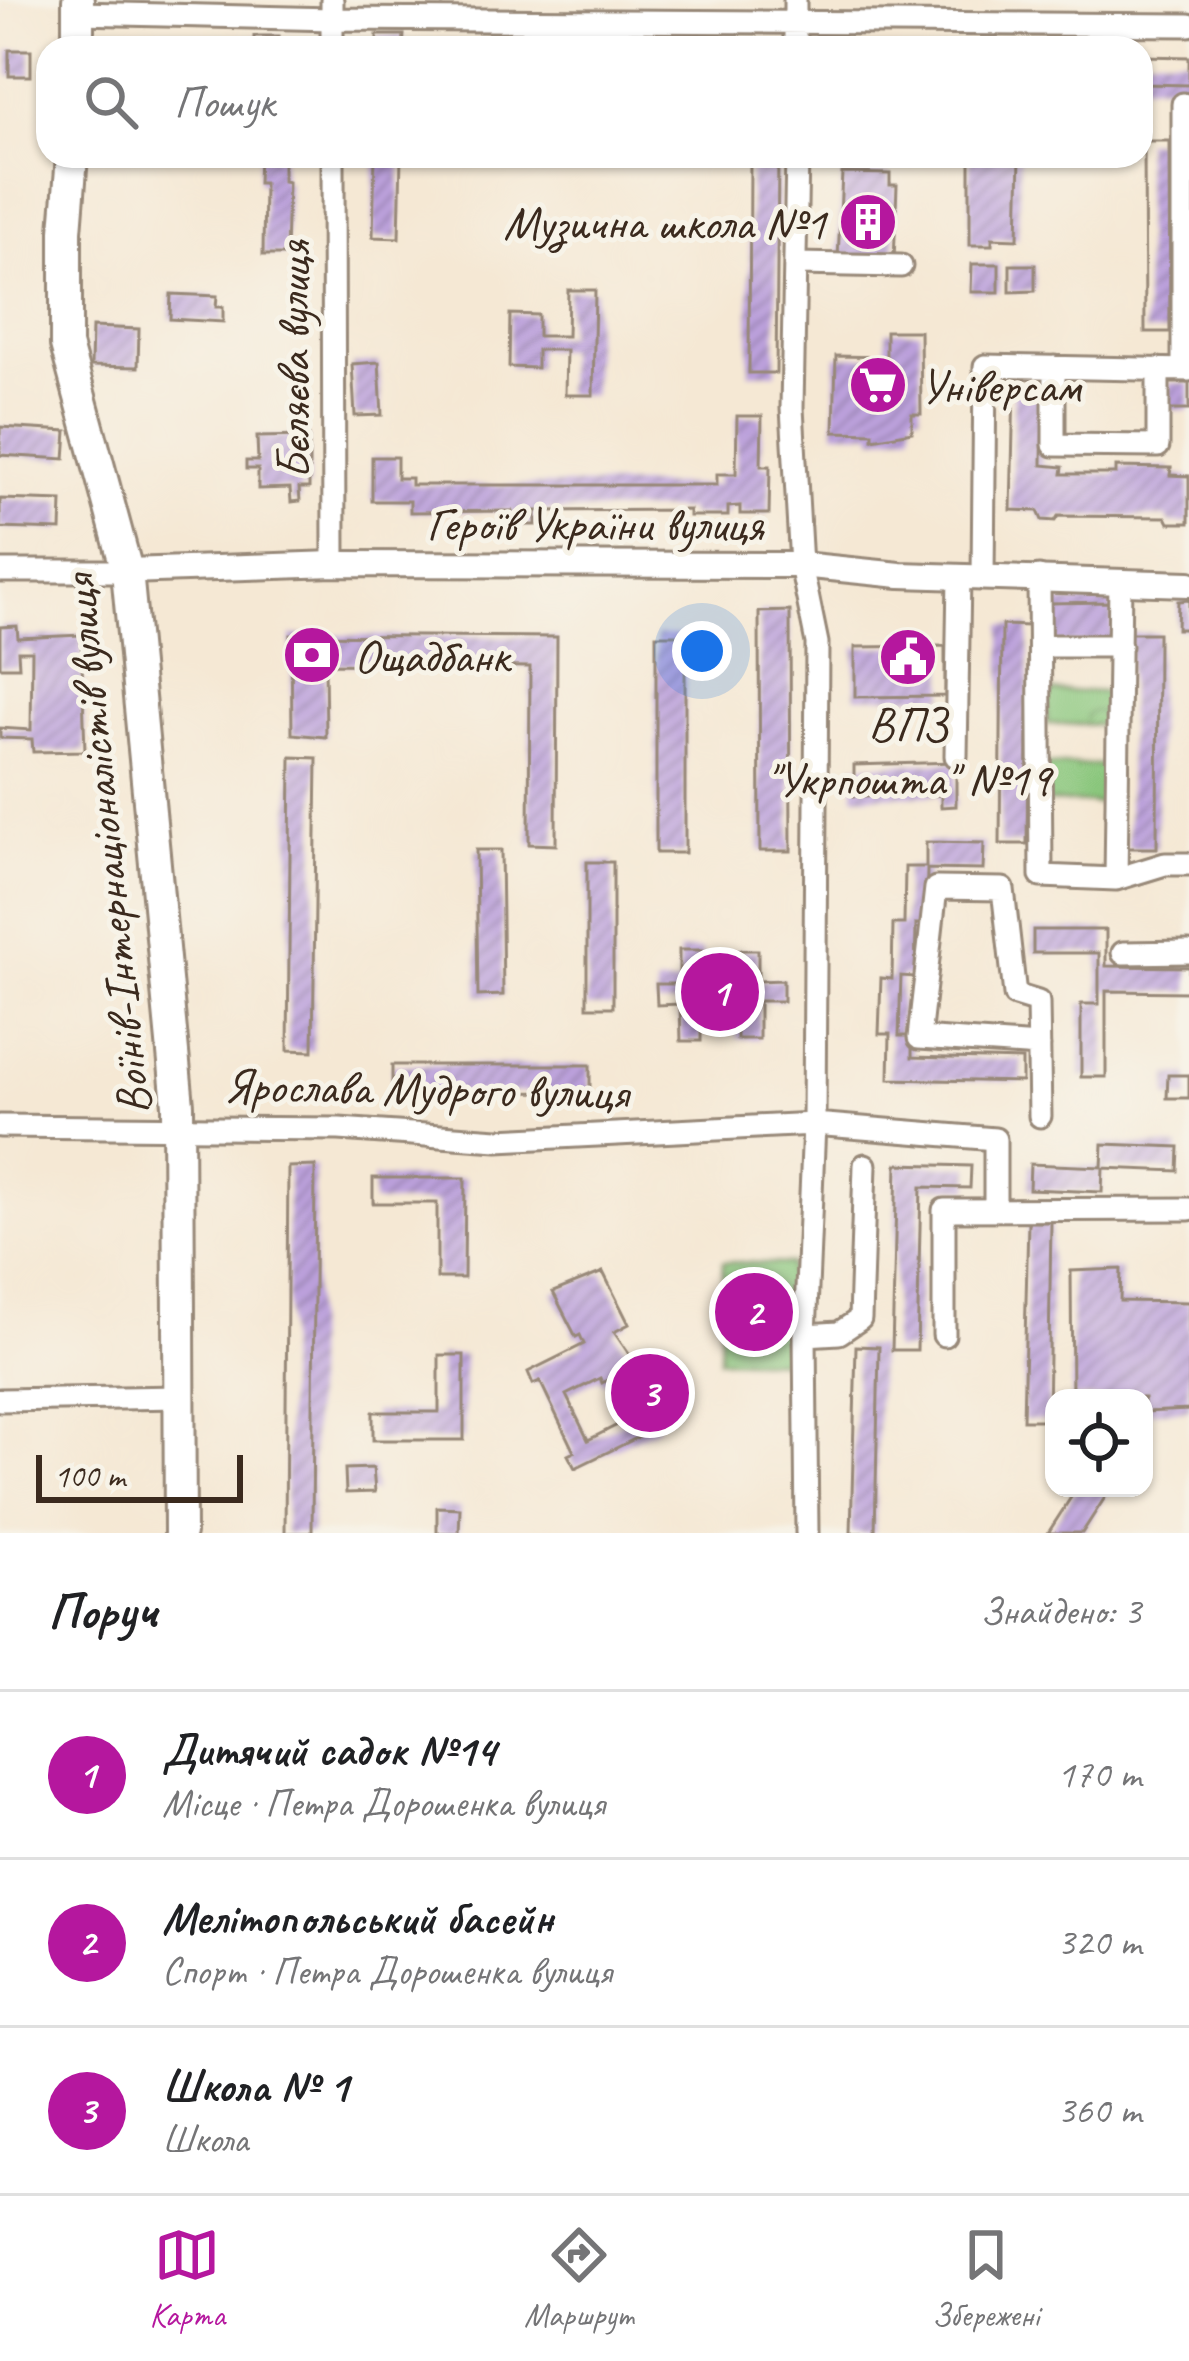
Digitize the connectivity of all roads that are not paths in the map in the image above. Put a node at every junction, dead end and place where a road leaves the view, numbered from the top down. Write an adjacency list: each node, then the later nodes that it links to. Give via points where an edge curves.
1 (79, 6): 2 (street); 5 (highway)
2 (332, 9): 3 (street)
3 (795, 10): 4 (street)
4 (1189, 25)
5 (78, 36)
6 (1183, 104): 14 (street)
7 (71, 168): 18 (highway, Воїнів-Інтернаціоналістів вулиця, via 66,345)
8 (333, 168): 15 (street, Бєляєва вулиця)
9 (796, 168): 10 (street)
10 (796, 263): 11 (street); 16 (street, via 792,408)
11 (901, 266)
12 (1054, 367): 13 (street); 13 (street, via 1054,445 1158,446); 19 (street, via 985,366)
13 (1158, 369): 14 (street)
14 (1186, 370)
15 (334, 564): 16 (main road, Героїв України вулиця); 18 (main road, Героїв України вулиця)
16 (801, 565): 19 (main road, Героїв України вулиця); 32 (street, via 817,643)
17 (0, 571): 18 (street, Героїв України вулиця)
18 (127, 571): 34 (highway, Воїнів-Інтернаціоналістів вулиця)
19 (971, 576): 20 (main road, Героїв України вулиця); 25 (street)
20 (1040, 578): 21 (main road, Героїв України вулиця); 23 (street)
21 (1120, 581): 22 (main road, Героїв України вулиця); 24 (street)
22 (1189, 584)
23 (1042, 646): 24 (street); 27 (street, via 1041,876)
24 (1120, 646): 27 (street)
25 (956, 755)
26 (1189, 864): 27 (street)
27 (1116, 879)
28 (1189, 952): 29 (street)
29 (1123, 953)
30 (1039, 1046): 30 (street, via 1039,1002 1015,995 1003,889 936,888 919,1038); 31 (street)
31 (1040, 1117)
32 (814, 1124): 34 (street, Ярослава Мудрого вулиця, via 498,1140); 37 (street, Ярослава Мудрого вулиця, via 995,1139); 38 (street)
33 (0, 1126): 34 (street, Ярослава Мудрого вулиця)
34 (180, 1126): 40 (highway, Воїнів-Інтернаціоналістів вулиця)
35 (865, 1165): 38 (street, via 860,1318 839,1334)
36 (1189, 1209): 37 (street)
37 (995, 1210): 39 (street, via 944,1210)
38 (805, 1335): 43 (street)
39 (944, 1335)
40 (181, 1397): 41 (street); 42 (highway, Воїнів-Інтернаціоналістів вулиця)
41 (0, 1400)
42 (180, 1533)
43 (807, 1533)

